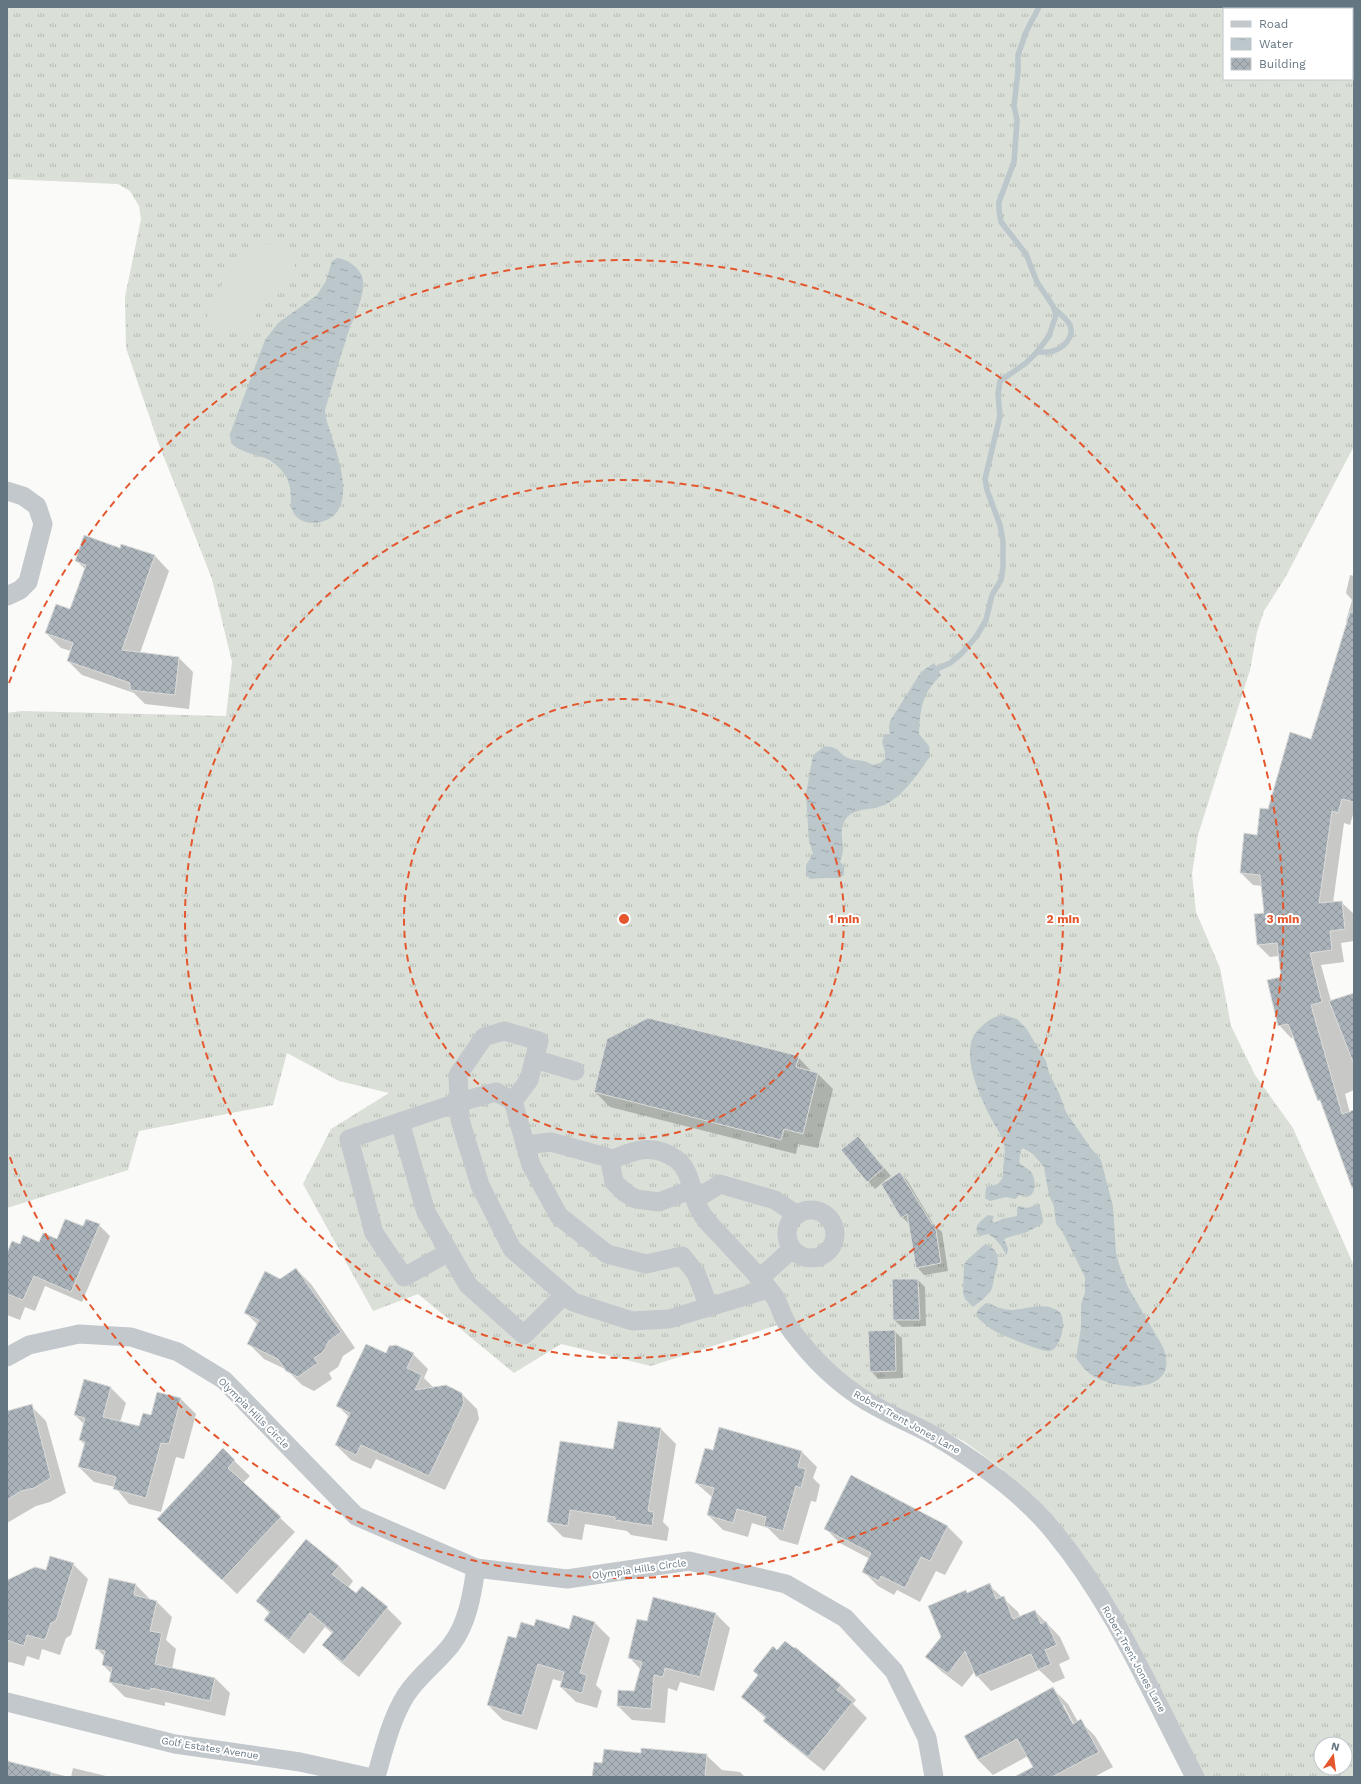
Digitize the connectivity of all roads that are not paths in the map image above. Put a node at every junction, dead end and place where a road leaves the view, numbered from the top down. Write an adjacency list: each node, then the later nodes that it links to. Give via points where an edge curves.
1 (7, 491): 2 (street, via 23,496 37,506 42,524 28,582 20,590)
2 (7, 596)
3 (534, 1059): 4 (street); 5 (street, via 529,1080); 6 (street, via 539,1041 504,1031 484,1037 458,1075)
4 (575, 1071)
5 (513, 1101): 6 (street, via 496,1092); 8 (street)
6 (460, 1102): 7 (street); 15 (street, via 460,1120 480,1185 512,1249)
7 (400, 1122): 13 (street, via 426,1212); 13 (street, via 349,1139 374,1233 404,1277)
8 (525, 1145): 9 (street, via 551,1142); 16 (street, via 531,1165 559,1216 607,1254 646,1264 682,1256 696,1273)
9 (613, 1159): 10 (street, Robert Trent Jones Lane, via 643,1148 658,1150 676,1159 686,1168); 10 (street, via 611,1167 614,1182 636,1199 659,1202)
10 (694, 1194): 11 (street, via 720,1184 775,1200); 14 (street, Robert Trent Jones Lane, via 708,1222)
11 (797, 1215): 12 (street, via 788,1227 787,1234); 12 (street, via 805,1211 823,1214 832,1223 834,1238 832,1245 821,1256 805,1257)
12 (792, 1249): 14 (street)
13 (449, 1252): 15 (street, via 468,1286 524,1335)
14 (764, 1284): 16 (street); 23 (street, Robert Trent Jones Lane, via 775,1298 785,1321 797,1338 834,1379 880,1409 917,1426 974,1461 996,1477 1052,1530 1070,1552 1116,1623 1162,1708)
15 (564, 1294): 16 (street, via 573,1302 632,1321 669,1319)
16 (709, 1307)
17 (7, 1357): 18 (street, Olympia Hills Circle, via 29,1345 79,1334 131,1337 178,1352 224,1380 356,1516)
18 (476, 1568): 21 (street, via 468,1612 460,1630 451,1645 419,1677 406,1696 395,1717); 22 (street, Olympia Hills Circle, via 567,1579 689,1561 786,1584 845,1618 894,1671 927,1738)
19 (7, 1702): 20 (street, Golf Estates Avenue, via 175,1744 278,1758)
20 (368, 1777)
21 (376, 1777)
22 (934, 1777)
23 (1195, 1777)

